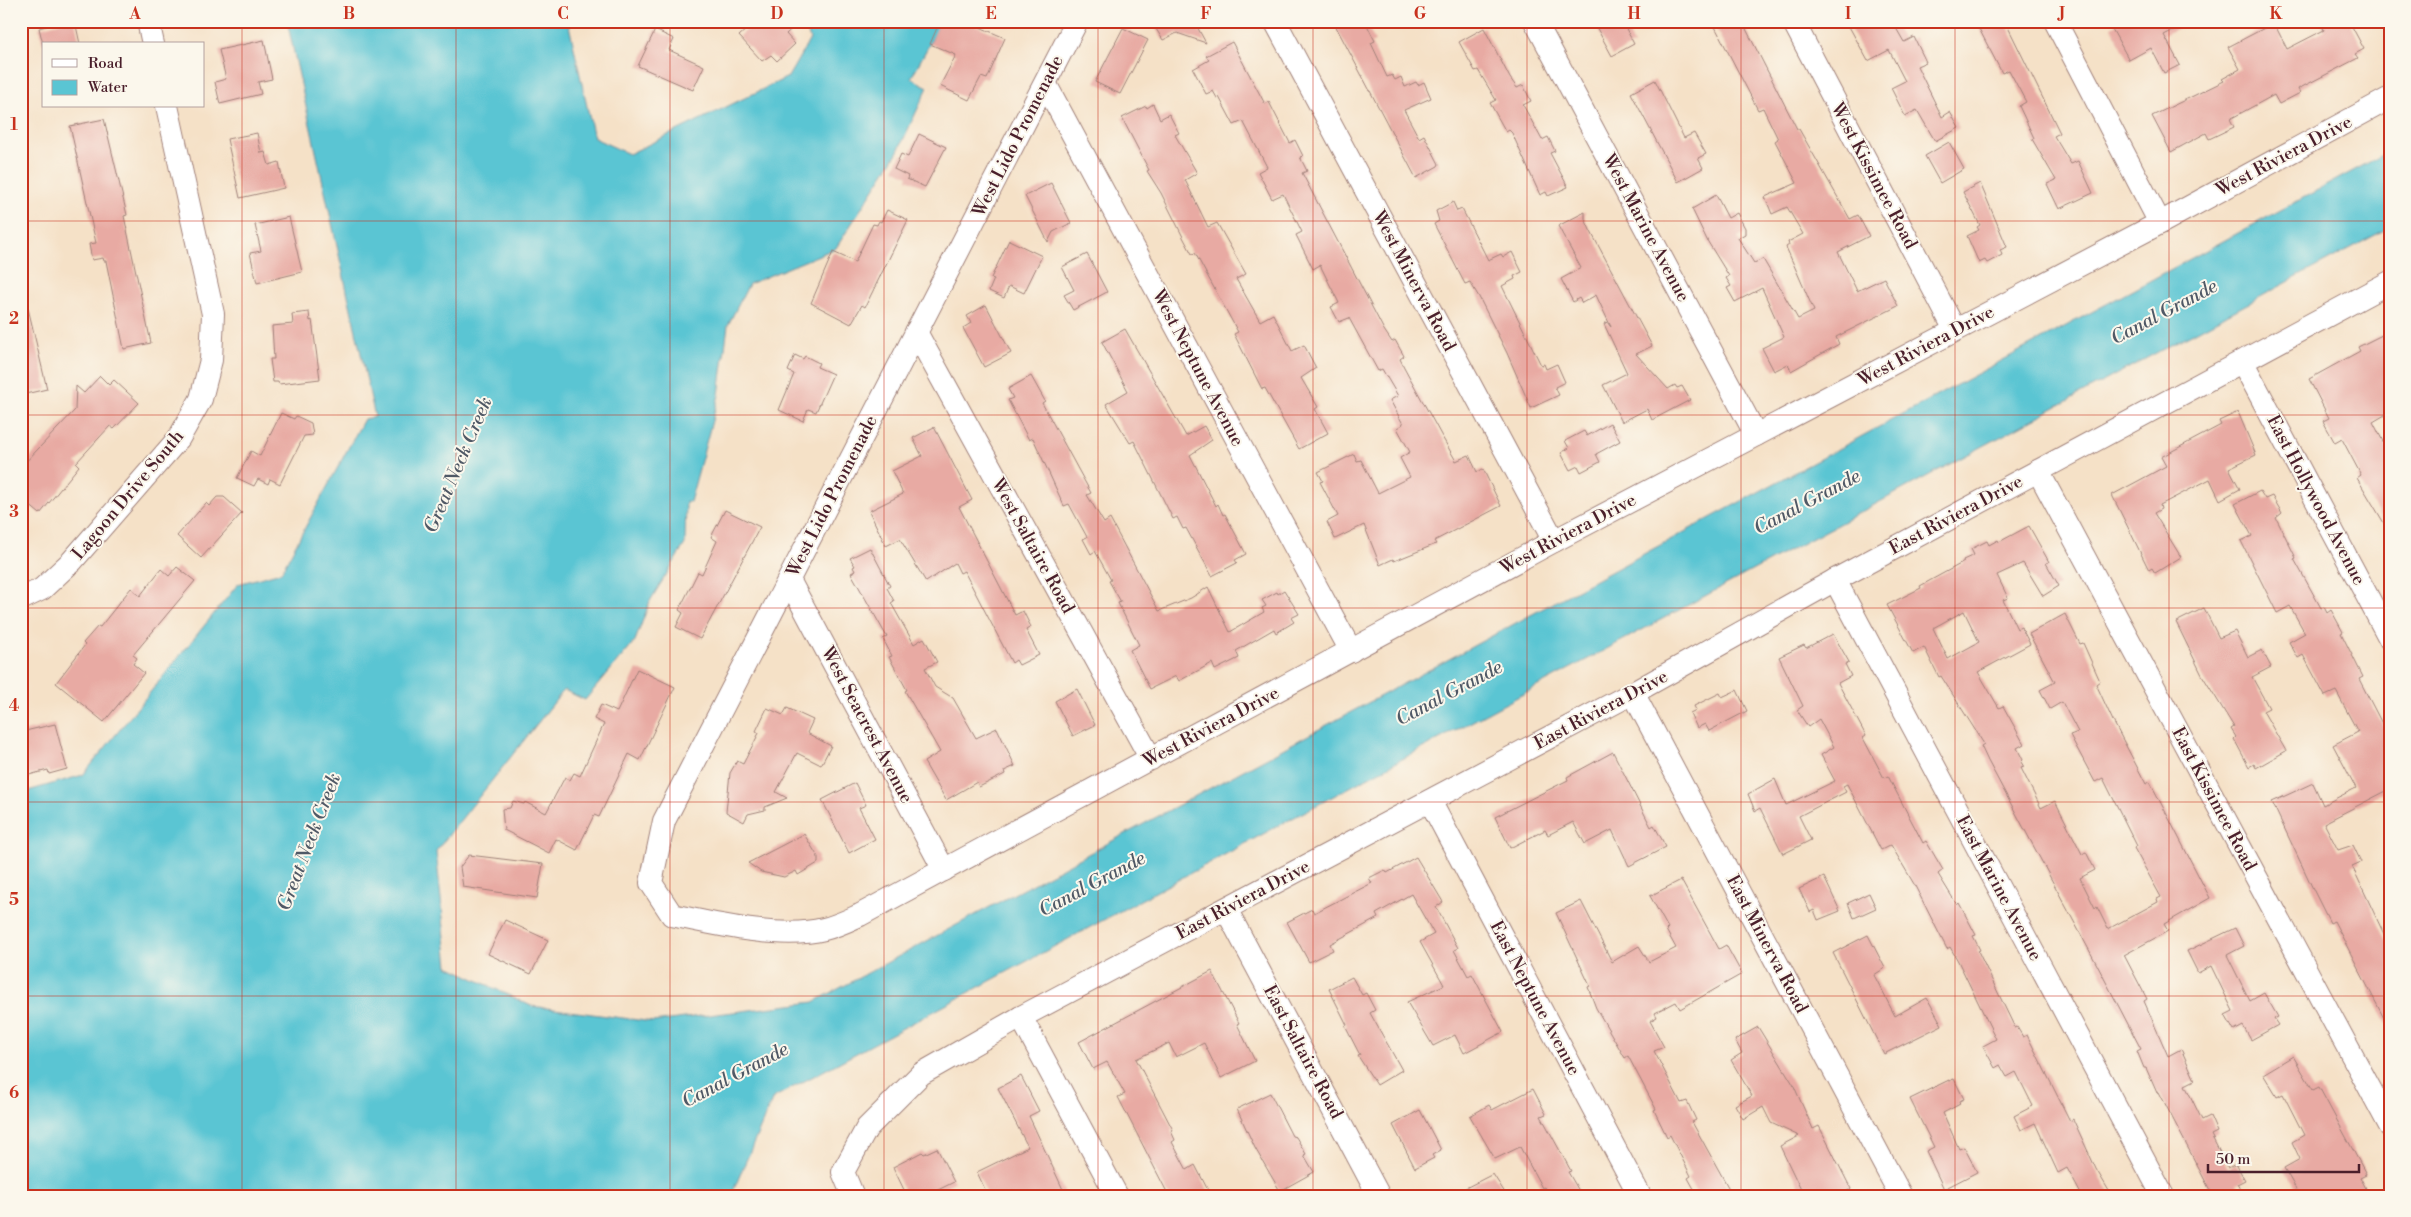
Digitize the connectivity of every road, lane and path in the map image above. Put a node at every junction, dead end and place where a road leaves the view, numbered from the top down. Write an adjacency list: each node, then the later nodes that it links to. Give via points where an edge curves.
1 (148, 21): 7 (street)
2 (1077, 21): 8 (street, West Lido Promenade)
3 (1275, 21): 18 (street, West Minerva Road)
4 (1535, 21): 16 (street, West Marine Avenue)
5 (1792, 21): 13 (street, West Kissimee Road)
6 (2055, 21): 11 (street)
7 (153, 42)
8 (1046, 85): 14 (street, West Lido Promenade); 23 (street, West Neptune Avenue)
9 (2390, 98): 11 (street, West Riviera Drive)
10 (167, 108): 21 (street, Lagoon Drive South, via 213,314 211,360 201,399 179,438 72,562 42,589)
11 (2160, 223): 13 (street, West Riviera Drive)
12 (2390, 282): 15 (street, East Riviera Drive)
13 (1955, 330): 16 (street, West Riviera Drive)
14 (916, 332): 19 (street, West Lido Promenade); 25 (street, West Saltaire Road)
15 (2242, 361): 17 (street, East Riviera Drive); 22 (street, East Hollywood Avenue)
16 (1756, 436): 18 (street, West Riviera Drive)
17 (2038, 472): 20 (street, East Riviera Drive); 31 (street, East Kissimee Road)
18 (1554, 541): 23 (street, West Riviera Drive)
19 (789, 580): 27 (street, West Seacrest Avenue); 29 (street, West Lido Promenade, via 664,821 651,883 672,915)
20 (1835, 580): 24 (street, East Riviera Drive); 37 (street, East Marine Avenue)
21 (21, 599)
22 (2390, 639)
23 (1351, 651): 25 (street, West Riviera Drive)
24 (1634, 693): 26 (street, East Riviera Drive); 36 (street, East Minerva Road)
25 (1151, 760): 27 (street, West Riviera Drive)
26 (1430, 801): 28 (street, East Riviera Drive); 35 (street, East Neptune Avenue)
27 (944, 870): 29 (street, West Riviera Drive, via 860,915 824,930 782,932)
28 (1226, 909): 30 (street, East Riviera Drive); 34 (street, East Saltaire Road)
29 (736, 928)
30 (1021, 1017): 32 (street, East Riviera Drive, via 921,1074 867,1128 844,1172); 33 (street)
31 (2390, 1126)
32 (853, 1196)
33 (1117, 1196)
34 (1379, 1196)
35 (1640, 1196)
36 (1901, 1196)
37 (2163, 1196)

